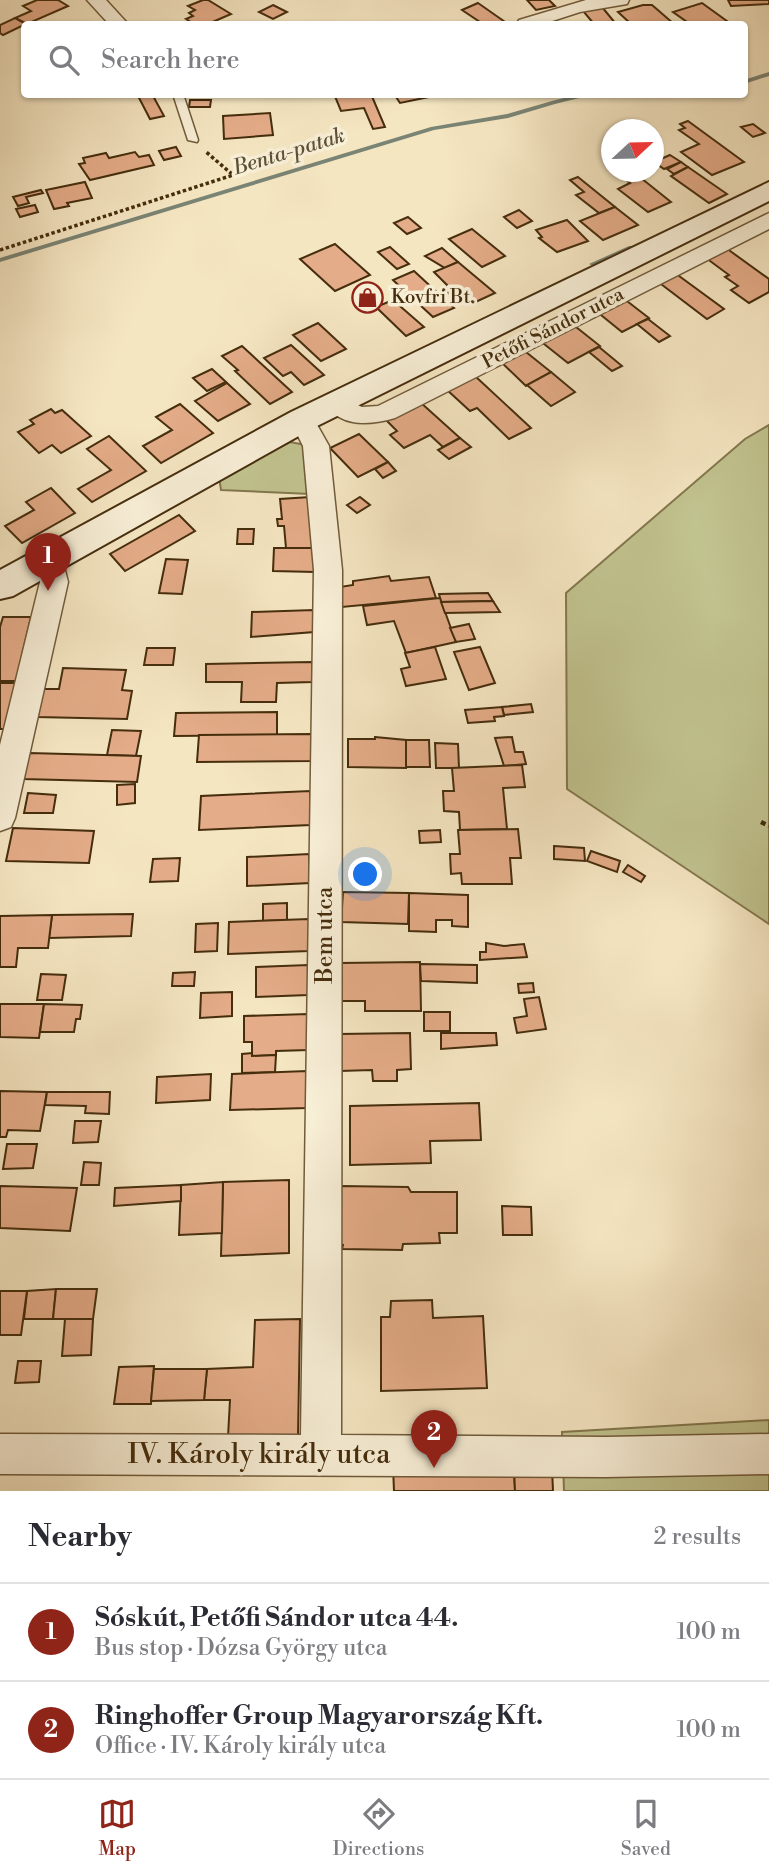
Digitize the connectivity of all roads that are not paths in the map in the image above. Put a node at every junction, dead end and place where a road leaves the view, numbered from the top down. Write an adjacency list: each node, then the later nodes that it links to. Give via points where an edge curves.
1 (96, 0): 3 (street)
2 (620, 0): 4 (street)
3 (116, 21)
4 (535, 21)
5 (179, 98): 6 (lane)
6 (193, 140)
7 (769, 191): 9 (main road, Petőfi Sándor utca)
8 (769, 220): 9 (street, Petőfi Sándor utca, via 386,412 367,418 353,416)
9 (337, 403): 10 (main road, Petőfi Sándor utca)
10 (302, 420): 11 (main road, Petőfi Sándor utca); 15 (street, Bem utca, via 316,446 328,570)
11 (50, 558): 12 (main road, Petőfi Sándor utca); 13 (street, via 54,582)
12 (0, 586)
13 (0, 818)
14 (0, 1454): 15 (street, IV. Károly király utca)
15 (321, 1454): 16 (street, IV. Károly király utca)
16 (769, 1454)

